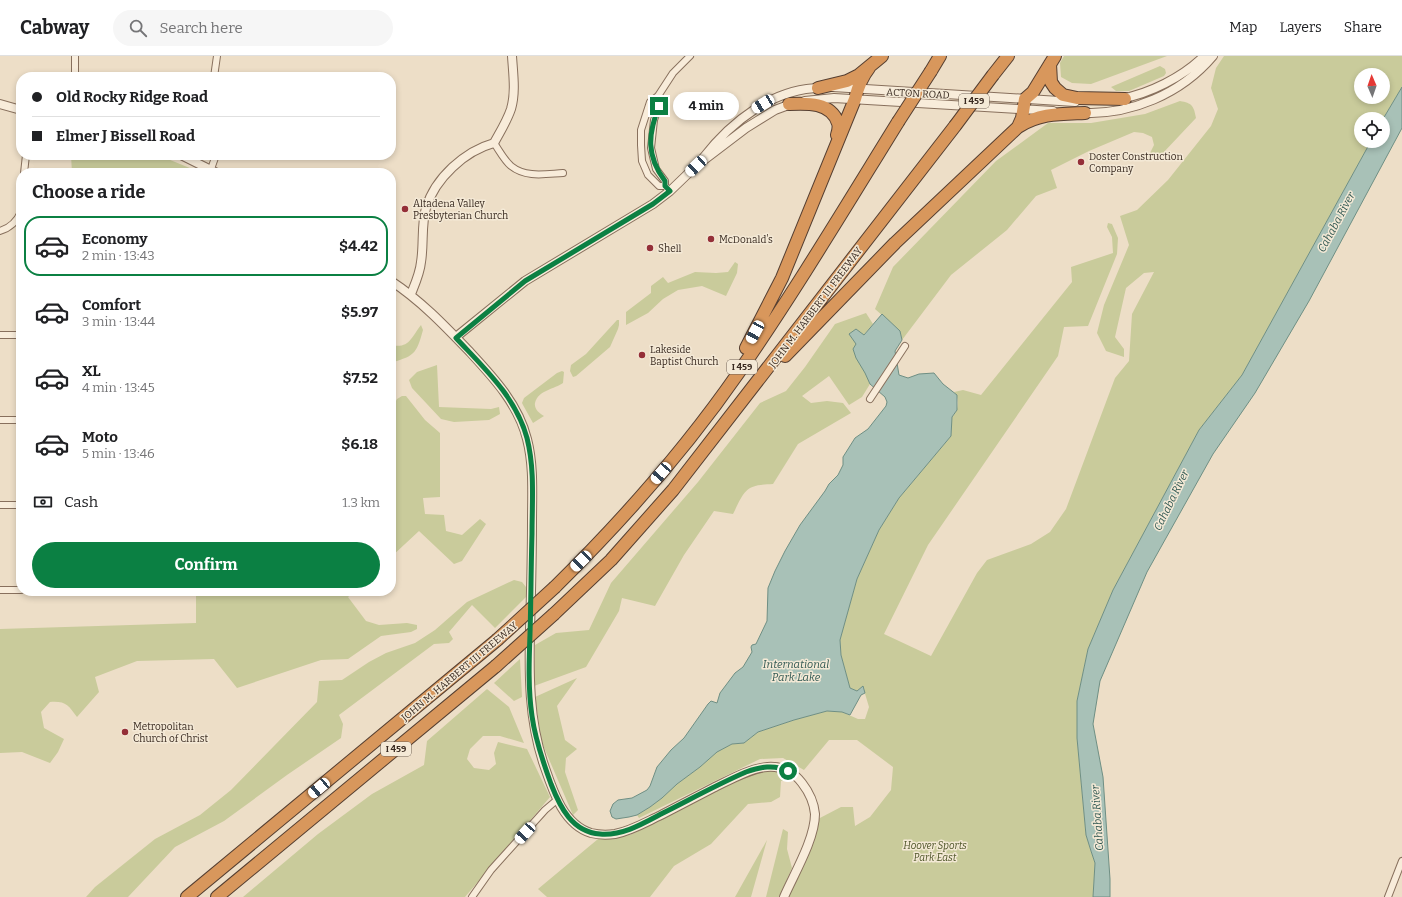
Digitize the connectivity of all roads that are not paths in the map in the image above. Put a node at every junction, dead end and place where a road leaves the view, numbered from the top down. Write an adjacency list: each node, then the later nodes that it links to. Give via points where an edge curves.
1 (75, 56): 12 (street)
2 (217, 56): 13 (street)
3 (512, 56): 25 (street, via 512,108)
4 (690, 56): 16 (street)
5 (882, 56): 11 (highway)
6 (940, 56): 41 (highway, JOHN M. HARBERT III FREEWAY / I 459, bridge, via 773,321)
7 (1008, 56): 39 (highway, JOHN M. HARBERT III FREEWAY / I 459, bridge)
8 (1204, 56): 17 (street, ACTON ROAD, via 1185,71 1157,87)
9 (1214, 56): 22 (street, ACTON ROAD, via 1182,84 1152,100 1126,109)
10 (1052, 60): 17 (highway, via 1051,82 1063,95 1077,98); 20 (highway)
11 (869, 68): 14 (highway, via 847,81); 15 (highway, via 862,76)
12 (75, 72)
13 (215, 72)
14 (818, 88): 15 (street, ACTON ROAD); 27 (street, ACTON ROAD, via 788,94 752,111 715,142)
15 (856, 94): 19 (street, ACTON ROAD); 20 (street, ACTON ROAD); 24 (highway)
16 (658, 96): 30 (street, via 659,106 654,120 651,148 656,169); 30 (street, via 650,102 641,130 642,161 648,175 659,186)
17 (1125, 99): 20 (street, ACTON ROAD)
18 (0, 104): 21 (street)
19 (790, 104): 24 (highway, via 821,105 832,112 839,123); 27 (street, ACTON ROAD, via 761,118)
20 (1024, 104): 22 (street, ACTON ROAD); 23 (highway)
21 (16, 109)
22 (1085, 113): 23 (highway, via 1038,116)
23 (1018, 127): 39 (highway, via 895,243 792,350)
24 (836, 142): 41 (highway, via 782,278)
25 (494, 143): 29 (street, via 510,165 523,173); 34 (street, via 460,161 436,186 426,208 421,264)
26 (191, 160): 28 (street)
27 (696, 166): 30 (street, ACTON ROAD)
28 (208, 168)
29 (563, 173)
30 (667, 188): 37 (street, ACTON ROAD, via 653,204 525,281)
31 (16, 218): 32 (street, via 11,225)
32 (0, 231)
33 (396, 284): 34 (street)
34 (411, 294): 37 (street)
35 (0, 335): 36 (street)
36 (16, 335)
37 (456, 338): 48 (street, via 505,392 522,424 529,448 533,471 530,703 538,747)
38 (905, 346): 40 (street)
39 (764, 373): 51 (highway, JOHN M. HARBERT III FREEWAY / I 459, bridge, via 673,490 611,560 496,666)
40 (870, 399)
41 (718, 401): 50 (highway, JOHN M. HARBERT III FREEWAY / I 459, bridge, via 672,461 611,531 555,587 497,640)
42 (0, 420): 43 (street)
43 (16, 420)
44 (0, 505): 45 (street)
45 (16, 505)
46 (0, 590): 47 (street)
47 (16, 590)
48 (558, 799): 52 (street, via 491,870); 53 (street, via 570,820 580,828 595,834 616,834 746,772 766,767 783,768 793,773 805,788 812,801 814,815 810,837)
49 (1402, 861): 54 (street)
50 (187, 897)
51 (217, 897)
52 (472, 897)
53 (784, 897)
54 (1388, 897)

